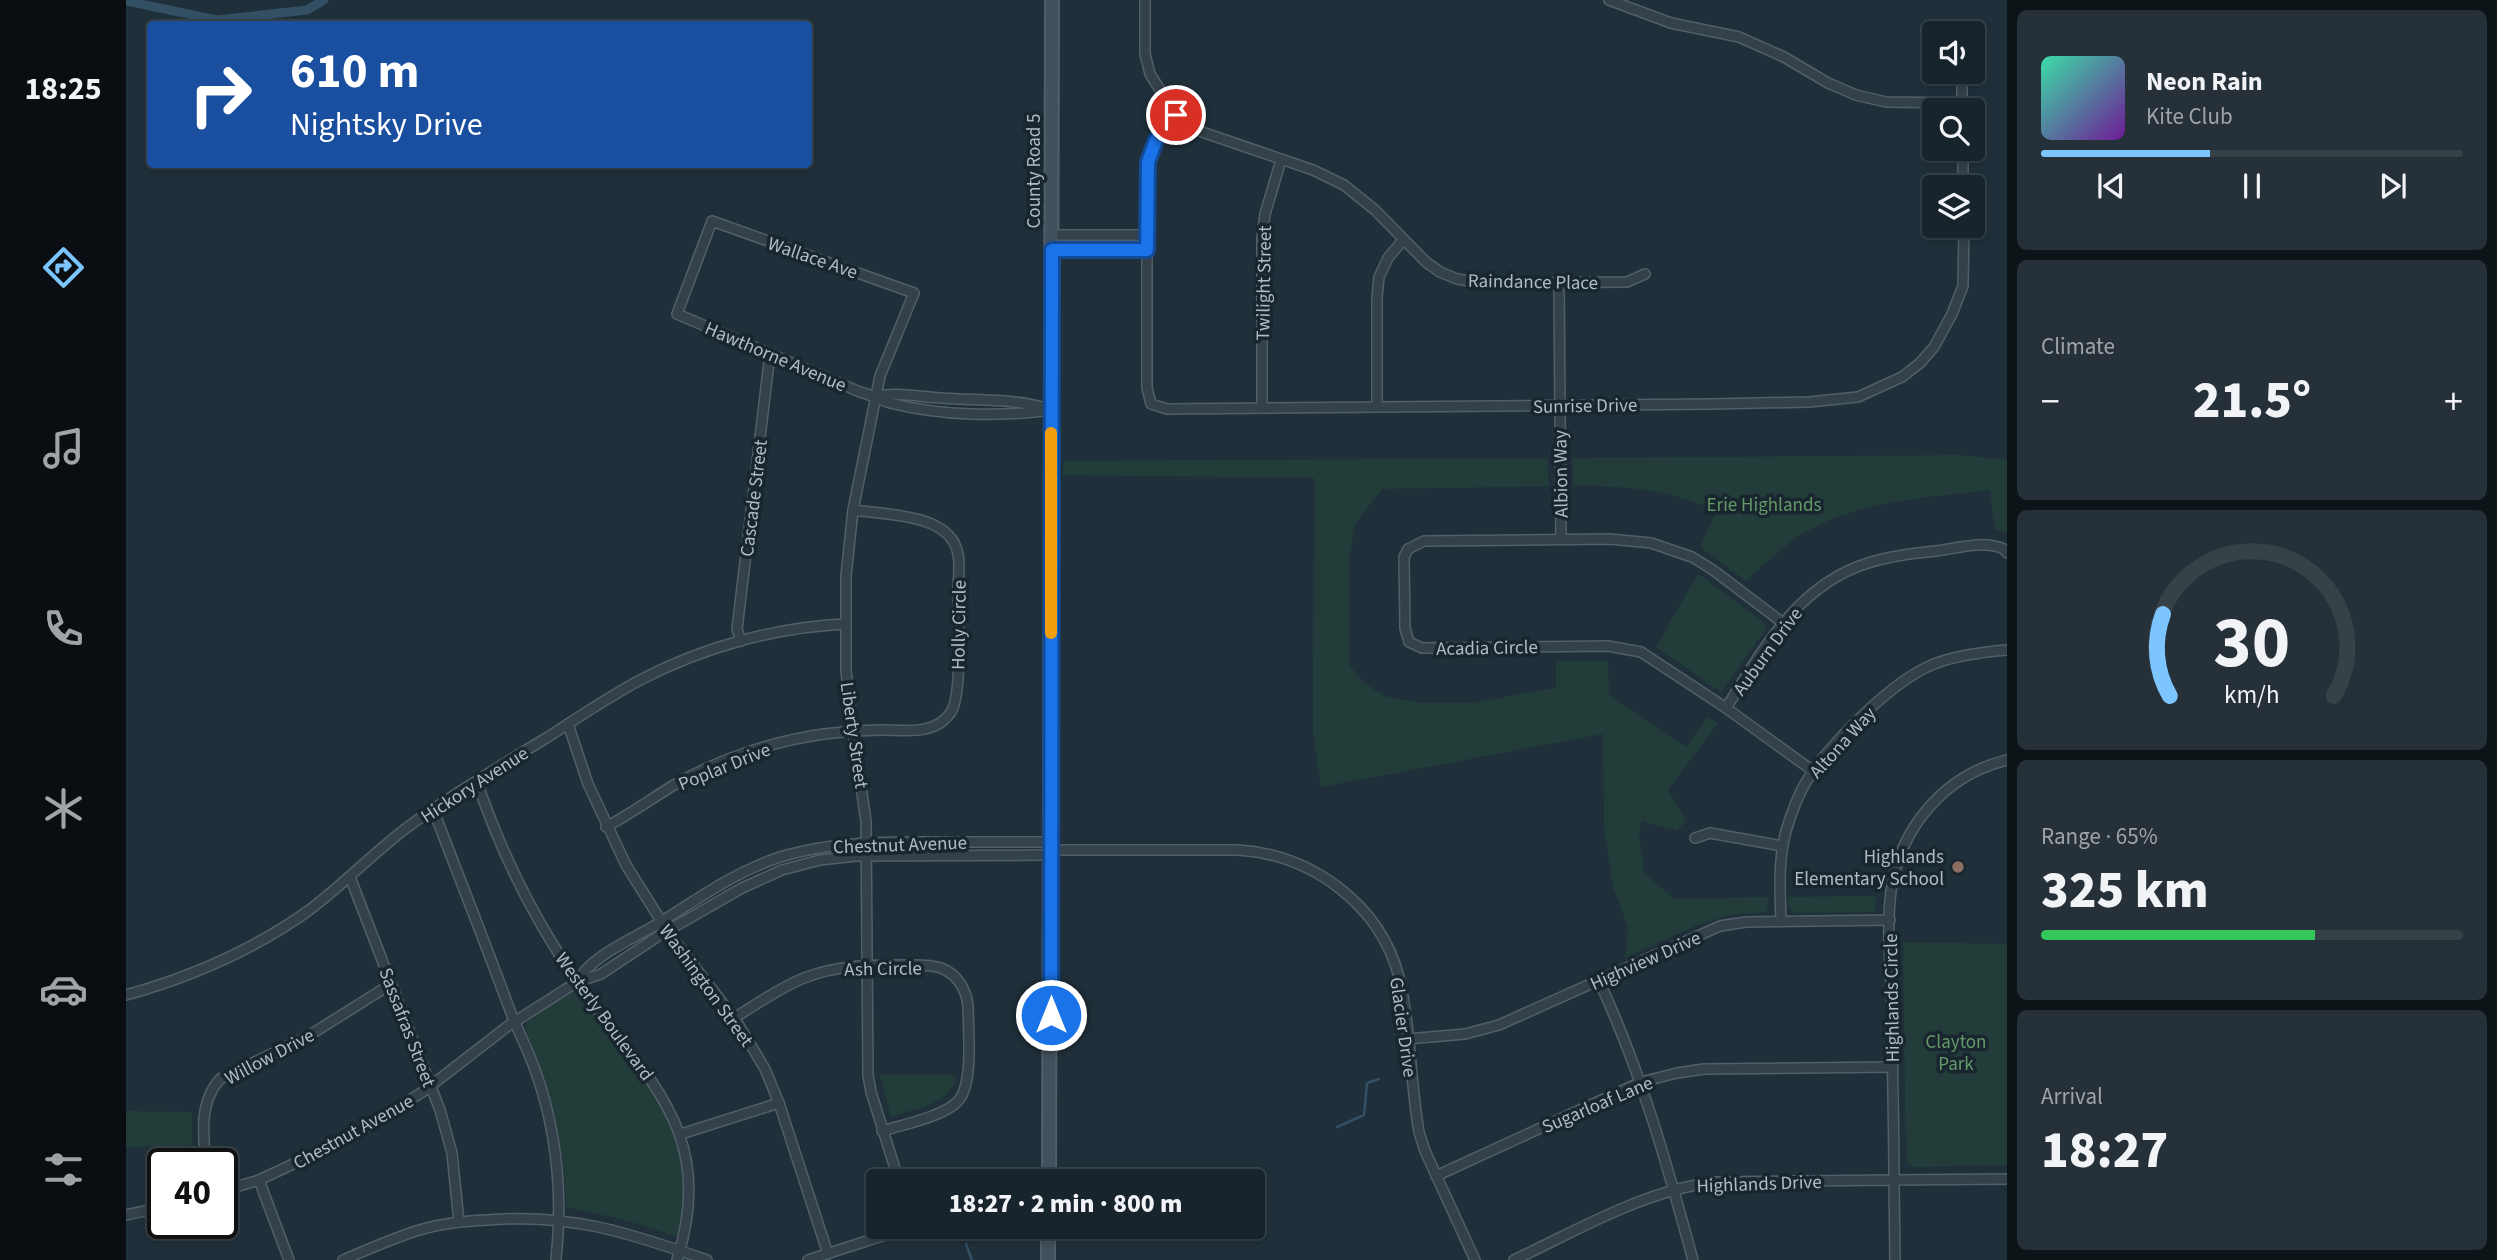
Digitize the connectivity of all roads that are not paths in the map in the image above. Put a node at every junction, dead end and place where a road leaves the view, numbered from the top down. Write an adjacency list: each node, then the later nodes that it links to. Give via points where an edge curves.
1 (1052, 0): 7 (street, County Road 5)
2 (1145, 0): 5 (street, via 1150,74)
3 (1609, 0): 4 (street, via 1671,23 1738,37 1856,95)
4 (1922, 104)
5 (1176, 115): 6 (street, Raindance Place, via 1202,132); 8 (street, via 1156,140 1148,162)
6 (1282, 160): 10 (street, Raindance Place, via 1344,185); 21 (street, Twilight Street, via 1262,237)
7 (1052, 235): 8 (street); 11 (street, County Road 5)
8 (1147, 235): 12 (street)
9 (1964, 238): 19 (street, Sunrise Drive, via 1962,286 1944,331 1920,363 1881,388 1858,397 1809,402)
10 (1404, 240): 14 (street, Raindance Place, via 1426,262 1457,279); 20 (street, via 1379,277)
11 (1052, 250): 12 (street); 22 (street, County Road 5)
12 (1147, 250): 21 (street, Sunrise Drive, via 1147,388 1151,404 1167,409)
13 (1645, 274): 14 (street, Raindance Place, via 1627,282)
14 (1559, 283): 19 (street, Albion Way)
15 (914, 293): 16 (street, Wallace Ave, via 712,221); 18 (street, Liberty Street)
16 (677, 314): 17 (street, Hawthorne Avenue)
17 (770, 354): 18 (street, Hawthorne Avenue); 28 (street, Cascade Street, via 737,629)
18 (876, 396): 22 (street, Hawthorne Avenue, via 891,393 1029,402); 23 (street, Liberty Street)
19 (1559, 405): 20 (street, Sunrise Drive); 24 (street, Albion Way)
20 (1377, 407): 21 (street, Sunrise Drive)
21 (1262, 408)
22 (1051, 410): 41 (street, County Road 5)
23 (853, 510): 27 (street, Liberty Street); 32 (street, Holly Circle, via 932,522 953,541 958,554 958,671 956,702 937,725 923,730)
24 (1561, 539): 26 (street, Acadia Circle, via 1629,540 1673,550 1713,570); 30 (street, Acadia Circle, via 1415,544 1404,557 1409,642 1422,648 1626,648 1655,660)
25 (2007, 553): 26 (street, Auburn Drive, via 1986,544 1866,563 1819,587)
26 (1783, 623): 30 (street, Auburn Drive)
27 (846, 624): 28 (street, Hickory Avenue); 32 (street, Liberty Street)
28 (741, 642): 31 (street, Hickory Avenue, via 643,679)
29 (2007, 650): 34 (street, Altona Way, via 1962,656 1910,677 1887,693)
30 (1726, 708): 34 (street, Acadia Circle)
31 (568, 724): 35 (street, Hickory Avenue); 37 (street, Washington Street)
32 (853, 731): 37 (street, Poplar Drive, via 766,747 721,762); 39 (street, Liberty Street)
33 (2007, 760): 44 (street, Highlands Circle, via 1968,775 1929,805 1898,861)
34 (1813, 771): 40 (street, Altona Way, via 1794,807)
35 (477, 782): 36 (street, Hickory Avenue); 50 (street, Westerly Boulevard, via 517,881)
36 (433, 809): 43 (street, Hickory Avenue); 54 (street)
37 (606, 827): 45 (street, Washington Street)
38 (1695, 838): 40 (street, via 1710,833)
39 (867, 842): 41 (street, Chestnut Avenue); 42 (street, Liberty Street); 45 (street, Chestnut Avenue, via 824,846 778,858 727,881)
40 (1782, 846): 46 (street, Altona Way)
41 (1051, 849): 42 (street, Chestnut Avenue); 55 (street, Glacier Drive, via 1250,851 1316,872 1352,899 1380,933 1398,977); 64 (street, County Road 5)
42 (867, 855): 47 (street, Chestnut Avenue, via 782,870); 48 (street, Liberty Street)
43 (350, 877): 51 (street, Sassafras Street); 52 (street, Hickory Avenue, via 308,910 236,954 198,972)
44 (1890, 920): 46 (street, Highview Drive); 56 (street, Highlands Circle)
45 (660, 921): 47 (street, Washington Street); 50 (street, Chestnut Avenue, via 594,962)
46 (1781, 921): 49 (street, Highview Drive, via 1720,926)
47 (668, 932): 50 (street, Chestnut Avenue, via 601,974); 53 (street, Washington Street)
48 (868, 965): 53 (street, Ash Circle, via 803,978); 60 (street, Liberty Street, via 868,1075); 60 (street, Ash Circle, via 941,968 961,984 968,1005 967,1079 958,1101)
49 (1598, 981): 55 (street, Highview Drive, via 1482,1031); 57 (street)
50 (577, 982): 54 (street, Chestnut Avenue); 61 (street, Westerly Boulevard, via 665,1099)
51 (391, 984): 58 (street, Sassafras Street); 62 (street, Willow Drive, via 310,1035 220,1079 205,1107)
52 (126, 995)
53 (734, 1018): 59 (street, Washington Street, via 758,1055)
54 (514, 1022): 58 (street, Chestnut Avenue); 73 (street, via 534,1067 552,1132)
55 (1407, 1040): 65 (street, Glacier Drive, via 1419,1132)
56 (1892, 1066): 57 (street, Sugarloaf Lane, via 1704,1069); 68 (street, Highlands Circle)
57 (1641, 1082): 65 (street, Sugarloaf Lane); 70 (street)
58 (430, 1086): 67 (street, Chestnut Avenue, via 349,1138); 74 (street, Sassafras Street, via 452,1153)
59 (779, 1103): 61 (street); 77 (street, Washington Street)
60 (883, 1131): 63 (street, Liberty Street)
61 (681, 1134): 78 (street, Westerly Boulevard, via 690,1182)
62 (206, 1148)
63 (895, 1169)
64 (1049, 1169)
65 (1436, 1175): 85 (street, Glacier Drive)
66 (2007, 1179): 68 (street)
67 (259, 1180): 69 (street, Chestnut Avenue); 79 (street)
68 (1894, 1180): 70 (street, Highlands Drive, via 1714,1182); 88 (street, Highlands Circle)
69 (238, 1186)
70 (1673, 1189): 86 (street, Highlands Drive); 87 (street)
71 (147, 1210): 72 (street)
72 (126, 1215)
73 (559, 1219): 74 (street); 78 (street, via 610,1228); 81 (street)
74 (459, 1222): 80 (street, via 425,1228)
75 (874, 1239): 77 (street)
76 (1048, 1239): 84 (street)
77 (828, 1254): 83 (street)
78 (678, 1255): 82 (street)
79 (289, 1260)
80 (342, 1260)
81 (556, 1260)
82 (707, 1260)
83 (808, 1260)
84 (1048, 1260)
85 (1475, 1260)
86 (1514, 1260)
87 (1693, 1260)
88 (1895, 1260)

